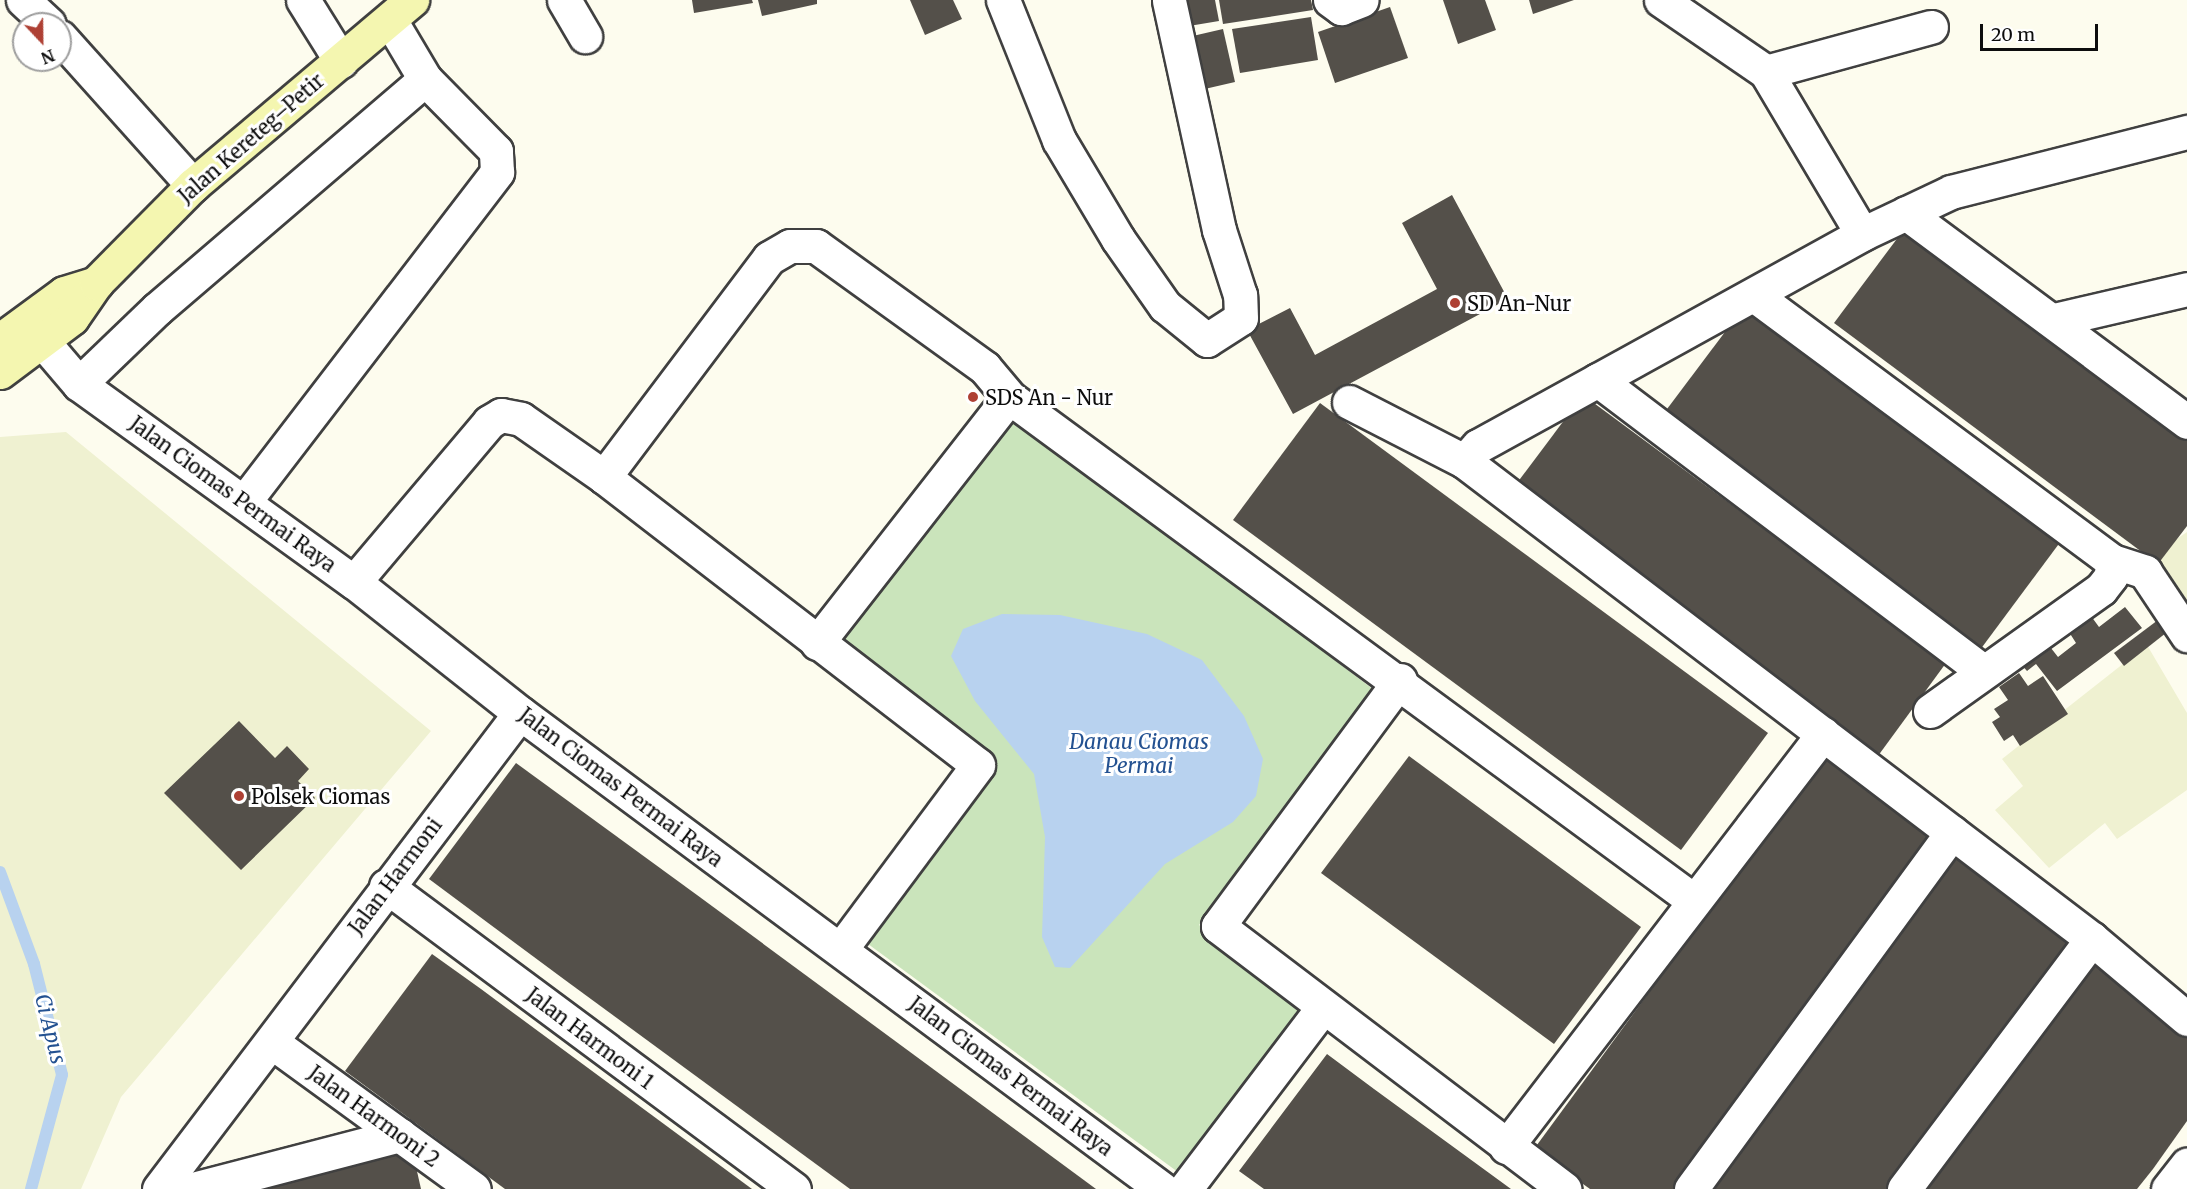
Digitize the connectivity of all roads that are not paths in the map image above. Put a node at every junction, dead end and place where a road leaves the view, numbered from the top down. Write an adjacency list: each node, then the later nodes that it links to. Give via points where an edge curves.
1 (22, 0): 10 (street)
2 (303, 0): 14 (street)
3 (564, 0): 12 (street)
4 (1003, 0): 5 (street, via 1059,140 1112,229 1165,306 1207,340 1241,318 1240,295 1219,230)
5 (1169, 0)
6 (1330, 0): 7 (street, via 1341,8)
7 (1362, 0)
8 (1661, 0): 15 (street)
9 (401, 10): 14 (street, Jalan Kereteg–Petir); 16 (street)
10 (36, 12)
11 (1931, 27): 15 (street)
12 (585, 36)
13 (72, 50): 18 (street)
14 (341, 61): 18 (street, Jalan Kereteg–Petir)
15 (1766, 72): 20 (street)
16 (425, 79): 28 (street, via 157,309); 34 (street, via 488,140 496,151 497,172)
17 (2187, 132): 19 (street, via 1979,181)
18 (193, 185): 24 (street, Jalan Kereteg–Petir, via 96,283 72,318)
19 (1906, 213): 20 (street); 23 (street)
20 (1862, 234): 22 (street)
21 (2187, 289): 23 (street)
22 (1754, 295): 27 (street); 35 (street)
23 (2054, 320): 31 (street)
24 (35, 334): 25 (street, Jalan Kereteg–Petir); 26 (street, Jalan Kereteg–Petir); 28 (street, Jalan Ciomas Permai Raya)
25 (0, 340)
26 (0, 372)
27 (1598, 380): 32 (street, via 1478,446); 39 (street)
28 (79, 384): 34 (street, Jalan Ciomas Permai Raya)
29 (1009, 397): 33 (street, via 985,368 834,254 816,246 790,246 769,258); 38 (street); 40 (street)
30 (1349, 402): 32 (street)
31 (2187, 422)
32 (1464, 461): 43 (street)
33 (604, 477): 36 (street, via 521,419 501,415 489,422); 38 (street)
34 (244, 502): 36 (street, Jalan Ciomas Permai Raya)
35 (2112, 561): 37 (street, via 2145,572); 39 (street, via 2101,589)
36 (354, 582): 42 (street, Jalan Ciomas Permai Raya)
37 (2187, 635)
38 (817, 643): 48 (street, via 978,765)
39 (1982, 670): 41 (street)
40 (1400, 680): 46 (street); 49 (street, via 1218,926)
41 (1930, 711)
42 (520, 713): 45 (street, Jalan Harmoni); 48 (street, Jalan Ciomas Permai Raya)
43 (1822, 734): 44 (street); 46 (street)
44 (1952, 832): 47 (street); 62 (street)
45 (386, 886): 51 (street, Jalan Harmoni); 58 (street, Jalan Harmoni 1)
46 (1694, 900): 53 (street)
47 (2092, 939): 50 (street); 63 (street)
48 (841, 950): 59 (street, Jalan Ciomas Permai Raya)
49 (1323, 1007): 53 (street); 60 (street)
50 (2187, 1019)
51 (273, 1043): 52 (street, Jalan Harmoni 2); 55 (street, Jalan Harmoni)
52 (400, 1135): 56 (street); 57 (street, Jalan Harmoni 2)
53 (1506, 1147): 61 (street)
54 (2187, 1165): 64 (street)
55 (159, 1189)
56 (193, 1189)
57 (474, 1189)
58 (794, 1189)
59 (1162, 1189)
60 (1185, 1189)
61 (1565, 1189)
62 (1691, 1189)
63 (1904, 1189)
64 (2168, 1189)

